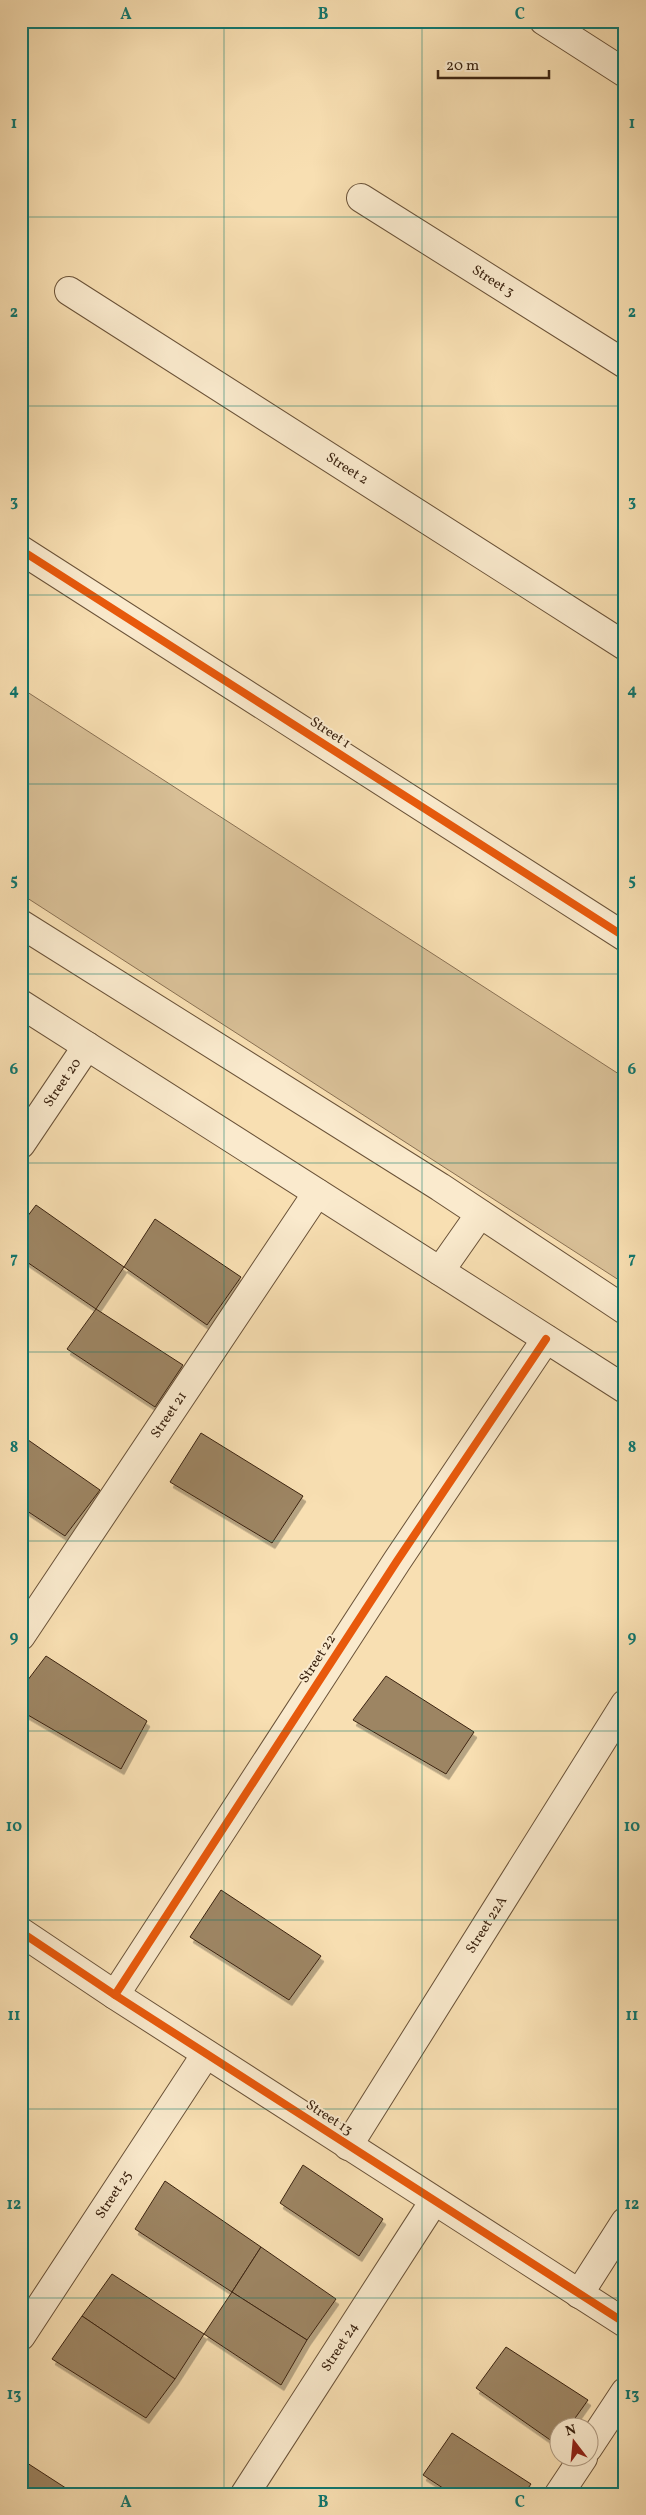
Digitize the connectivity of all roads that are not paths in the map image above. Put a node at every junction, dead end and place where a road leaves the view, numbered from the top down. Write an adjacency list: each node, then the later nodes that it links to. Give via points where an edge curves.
1 (544, 21): 2 (street)
2 (625, 73)
3 (361, 198): 5 (street, Street 3)
4 (69, 292): 7 (street, Street 2)
5 (625, 364)
6 (21, 550): 9 (street, Street 1)
7 (625, 646)
8 (21, 924): 14 (street)
9 (625, 937)
10 (21, 1004): 11 (street)
11 (86, 1046): 12 (street, Street 20); 13 (street)
12 (21, 1144)
13 (317, 1193): 15 (street); 19 (street, Street 21)
14 (480, 1214): 15 (street); 16 (street)
15 (440, 1271): 17 (street)
16 (625, 1310)
17 (546, 1339): 18 (street); 22 (street, Street 22, via 397,1561)
18 (625, 1389)
19 (25, 1621)
20 (625, 1704): 24 (street, Street 22A)
21 (21, 1932): 22 (street, Street 13)
22 (115, 1995): 23 (street, Street 13)
23 (206, 2054): 24 (street, Street 13); 29 (street, Street 25)
24 (348, 2146): 25 (street, Street 13)
25 (434, 2201): 27 (street, Street 13); 33 (street, Street 24)
26 (625, 2222): 27 (street)
27 (579, 2294): 28 (street, Street 13)
28 (625, 2322)
29 (21, 2336)
30 (625, 2392): 31 (street)
31 (598, 2433)
32 (576, 2468): 34 (street)
33 (245, 2494)
34 (559, 2494)

